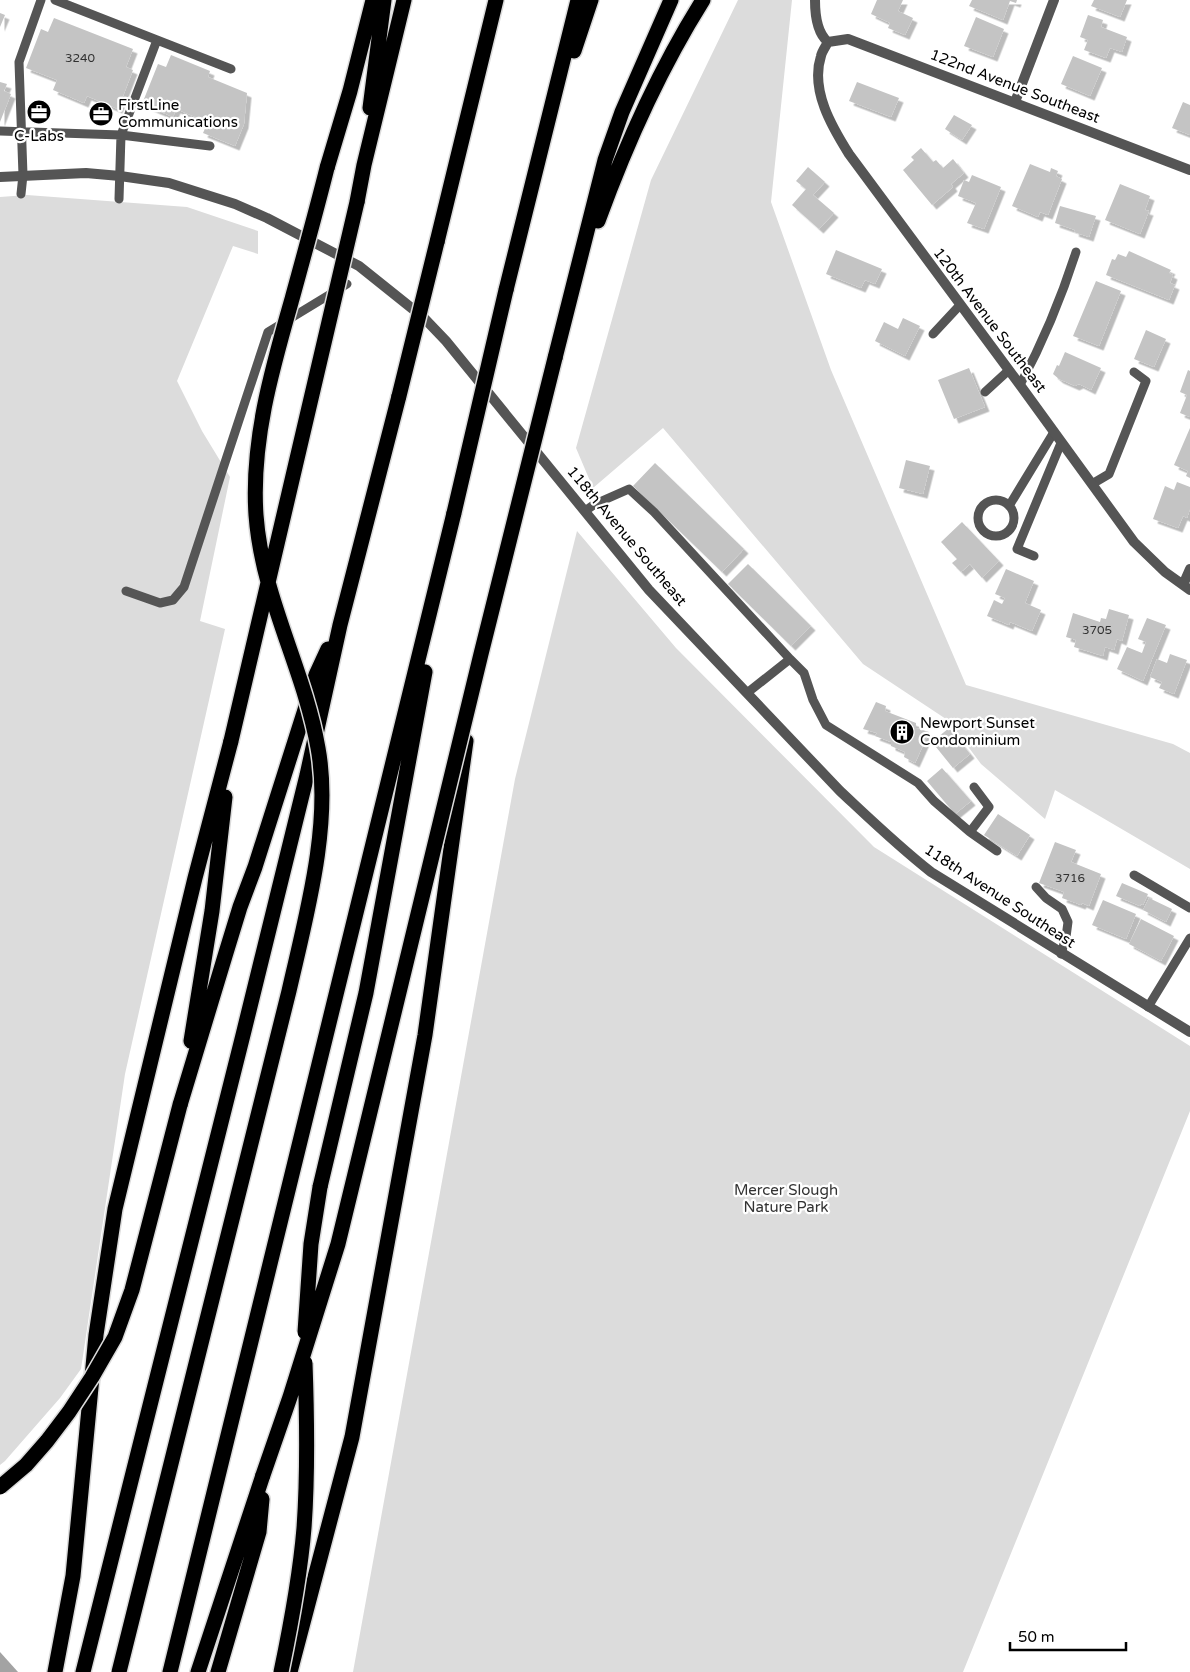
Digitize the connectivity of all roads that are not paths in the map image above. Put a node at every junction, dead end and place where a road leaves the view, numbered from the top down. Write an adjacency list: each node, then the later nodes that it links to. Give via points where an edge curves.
1 (41, 0): 18 (lane, via 19,62)
2 (55, 0): 13 (lane)
3 (373, 0): 68 (highway, bridge, via 266,399 255,494 259,544 266,578 311,714 319,750 321,832 289,990)
4 (384, 0): 21 (highway)
5 (404, 0): 21 (highway)
6 (496, 0): 48 (highway, bridge)
7 (578, 0): 26 (highway)
8 (591, 0): 26 (highway)
9 (671, 0): 31 (highway, via 622,112 605,160)
10 (703, 0): 31 (highway, via 684,29 638,120)
11 (815, 0): 14 (street, via 819,26)
12 (1054, 0): 16 (street)
13 (157, 40): 15 (lane); 19 (lane)
14 (828, 42): 16 (street, 122nd Avenue Southeast, via 848,39); 32 (street, 120th Avenue Southeast, via 821,56 818,76 823,104 832,127)
15 (231, 69)
16 (1015, 102): 22 (street, 122nd Avenue Southeast)
17 (0, 131): 18 (lane)
18 (21, 131): 19 (lane); 23 (lane)
19 (121, 135): 20 (lane); 24 (lane)
20 (210, 146)
21 (364, 164): 52 (highway, bridge)
22 (1190, 170)
23 (23, 175): 24 (street, 118th Avenue Southeast); 25 (street, 118th Avenue Southeast); 27 (lane)
24 (120, 176): 28 (lane); 42 (street, 118th Avenue Southeast, via 169,183 234,204 359,266 424,318 446,341)
25 (0, 177)
26 (530, 188): 43 (highway, bridge)
27 (21, 194)
28 (119, 198)
29 (1076, 252): 36 (lane, via 1042,343)
30 (347, 284): 47 (lane, via 268,332 184,587 173,600 160,603)
31 (570, 298): 49 (highway, bridge)
32 (960, 304): 33 (lane); 34 (street, 120th Avenue Southeast)
33 (932, 334)
34 (1009, 370): 36 (street, 120th Avenue Southeast); 37 (lane)
35 (1134, 372): 40 (lane, via 1146,381 1108,474)
36 (1020, 384): 38 (street, 120th Avenue Southeast)
37 (985, 392)
38 (1054, 432): 39 (street, 120th Avenue Southeast); 41 (lane)
39 (1062, 442): 40 (street, 120th Avenue Southeast); 44 (lane, via 1017,550)
40 (1092, 484): 46 (street, 120th Avenue Southeast, via 1134,542 1165,572)
41 (1009, 506): 41 (lane, via 998,500 987,503 978,517 981,528 996,536 1006,532 1014,517)
42 (585, 512): 50 (lane, via 629,489); 51 (street, 118th Avenue Southeast, via 649,590)
43 (454, 513): 69 (highway); 72 (highway, bridge, via 366,993 320,1187 311,1244 305,1326 304,1528 297,1589)
44 (1034, 556)
45 (1190, 569): 46 (street)
46 (1187, 587)
47 (126, 590)
48 (340, 625): 63 (highway, bridge, via 316,675); 67 (highway, bridge, via 307,775)
49 (481, 654): 64 (highway, bridge, via 338,1244); 73 (highway, bridge, via 462,764 425,1035 352,1437)
50 (790, 659): 51 (lane); 54 (lane, via 804,672 826,725 918,784)
51 (747, 693): 60 (street, 118th Avenue Southeast, via 840,791 898,846 931,872)
52 (231, 741): 63 (highway, via 212,910); 66 (highway, bridge, via 115,1208 96,1335 73,1576)
53 (974, 787): 54 (lane, via 989,807)
54 (970, 832): 55 (lane)
55 (997, 851)
56 (1134, 875): 58 (lane)
57 (1036, 887): 60 (lane, via 1062,909 1068,922)
58 (1190, 908)
59 (1190, 938): 61 (lane)
60 (1061, 954): 61 (street, 118th Avenue Southeast)
61 (1148, 1007): 62 (street, 118th Avenue Southeast)
62 (1190, 1032)
63 (180, 1104): 65 (highway, bridge, via 132,1290 115,1337 53,1434 26,1465)
64 (263, 1475): 70 (highway); 71 (highway, via 259,1532)
65 (0, 1487)
66 (55, 1672)
67 (83, 1672)
68 (119, 1672)
69 (170, 1672)
70 (198, 1672)
71 (218, 1672)
72 (281, 1672)
73 (290, 1672)

